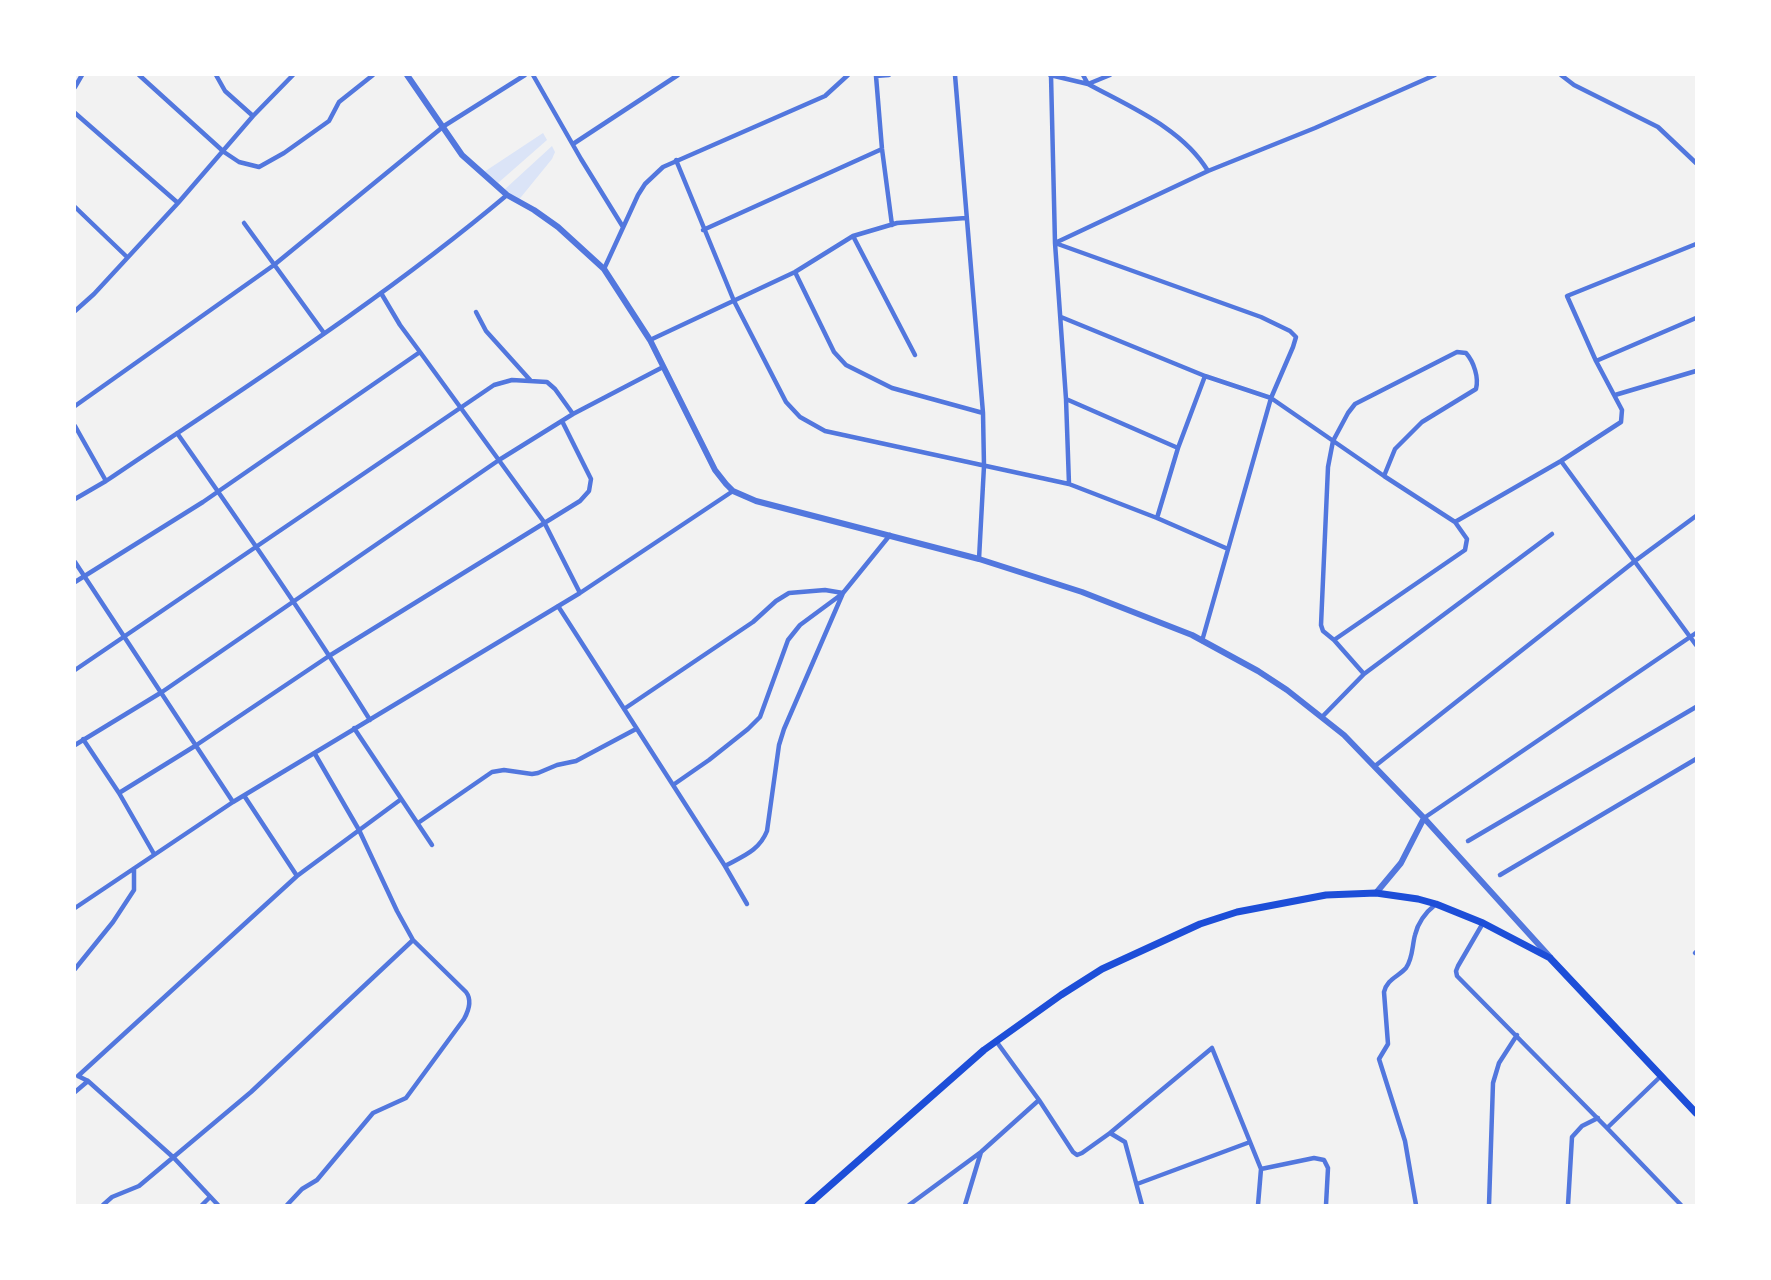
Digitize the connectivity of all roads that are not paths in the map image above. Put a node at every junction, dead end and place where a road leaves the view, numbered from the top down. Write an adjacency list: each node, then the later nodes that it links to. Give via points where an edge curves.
1 (82, 75): 20 (street)
2 (139, 75): 26 (street)
3 (293, 75): 22 (street)
4 (373, 75): 26 (street, via 339,102 329,121 264,165 244,164)
5 (407, 75): 23 (street)
6 (525, 75): 23 (street)
7 (533, 75): 24 (street)
8 (678, 75): 24 (street)
9 (848, 75): 27 (street, via 825,96)
10 (889, 75): 18 (street)
11 (955, 75): 33 (street)
12 (1051, 75): 19 (street); 39 (street)
13 (1083, 75): 19 (street)
14 (1110, 75): 19 (street)
15 (1435, 75): 29 (street)
16 (1561, 75): 28 (street, via 1658,127)
17 (219, 76): 22 (street, via 225,91)
18 (875, 76): 25 (street)
19 (1088, 84): 29 (street, via 1152,119 1191,148)
20 (75, 87)
21 (75, 113): 31 (street)
22 (253, 116): 26 (street)
23 (444, 126): 30 (street, via 462,155); 42 (street)
24 (573, 144): 36 (street)
25 (882, 148): 35 (street); 37 (street)
26 (224, 152): 31 (street)
27 (675, 160): 36 (street, via 645,184); 37 (street)
28 (1696, 163)
29 (1208, 171): 39 (street)
30 (507, 195): 43 (street, via 558,227); 45 (street)
31 (178, 203): 41 (street)
32 (75, 207): 41 (street)
33 (966, 218): 35 (street); 65 (street)
34 (244, 223): 42 (street)
35 (892, 225): 38 (street)
36 (623, 226): 43 (street)
37 (703, 230): 46 (street)
38 (853, 236): 44 (street); 54 (street)
39 (1055, 243): 49 (street); 61 (street, via 1261,317 1293,333 1293,347)
40 (1696, 244): 55 (street, via 1567,296)
41 (127, 257): 47 (street)
42 (274, 265): 51 (street); 63 (street)
43 (604, 269): 52 (street)
44 (795, 272): 46 (street); 65 (street, via 834,352 846,365 892,388)
45 (381, 293): 51 (street); 53 (street)
46 (734, 301): 52 (street); 74 (street, via 786,402 806,420 825,430)
47 (76, 310)
48 (476, 312): 59 (street, via 486,331)
49 (1061, 317): 58 (street); 62 (street)
50 (1696, 318): 55 (street)
51 (324, 333): 69 (street)
52 (650, 340): 56 (street)
53 (420, 352): 64 (street); 78 (street)
54 (915, 355)
55 (1596, 361): 60 (street)
56 (663, 367): 66 (street); 79 (street, via 715,470)
57 (1696, 371): 60 (street)
58 (1205, 376): 61 (street); 71 (street)
59 (531, 381): 64 (street, via 505,380); 66 (street, via 547,382)
60 (1615, 395): 73 (street, via 1622,410 1618,426)
61 (1271, 398): 70 (street); 88 (street)
62 (1066, 399): 71 (street); 77 (street)
63 (75, 406)
64 (462, 407): 72 (street); 87 (street)
65 (983, 413): 74 (street)
66 (573, 414): 67 (street)
67 (562, 421): 72 (street); 83 (street, via 591,479 590,491)
68 (75, 426): 76 (street)
69 (177, 433): 76 (street); 78 (street)
70 (1334, 441): 75 (street); 75 (street, via 1355,404 1457,352 1469,355 1478,383 1476,389 1422,422 1395,449); 102 (street, via 1328,467 1321,625)
71 (1179, 448): 82 (street)
72 (499, 460): 83 (street); 96 (street)
73 (1561, 461): 84 (street); 90 (street)
74 (984, 466): 77 (street); 89 (street)
75 (1383, 476): 84 (street)
76 (106, 481): 80 (street)
77 (1069, 484): 82 (street)
78 (218, 491): 87 (street); 92 (street)
79 (733, 491): 86 (street, via 780,508); 94 (street)
80 (75, 499)
81 (1696, 516): 90 (street)
82 (1157, 518): 88 (street)
83 (544, 522): 94 (street); 104 (street)
84 (1455, 522): 102 (street, via 1467,539 1465,550)
85 (1552, 534): 106 (street)
86 (890, 535): 89 (street); 95 (street)
87 (257, 547): 96 (street); 99 (street)
88 (1228, 549): 101 (street)
89 (978, 559): 101 (street, via 1083,592)
90 (1635, 561): 100 (street); 119 (street)
91 (75, 562): 92 (street)
92 (84, 575): 93 (street); 99 (street)
93 (75, 582)
94 (580, 593): 97 (street)
95 (843, 593): 109 (street, via 811,590 783,596 753,622); 120 (street, via 788,640 760,717); 131 (street, via 784,729 764,840 755,850)
96 (292, 601): 104 (street); 107 (street)
97 (558, 606): 109 (street); 111 (street)
98 (1696, 633): 100 (street)
99 (123, 636): 105 (street); 107 (street)
100 (1690, 637): 103 (street); 125 (street)
101 (1202, 640): 110 (street, via 1258,671)
102 (1334, 640): 106 (street)
103 (1696, 645)
104 (330, 656): 111 (street); 116 (street)
105 (75, 670)
106 (1364, 674): 110 (street)
107 (162, 692): 114 (street); 116 (street)
108 (1696, 707): 128 (street)
109 (624, 709): 113 (street)
110 (1322, 717): 119 (street)
111 (370, 720): 112 (street)
112 (354, 728): 117 (street); 123 (street)
113 (636, 729): 120 (street); 126 (street, via 576,761 538,773 492,772)
114 (83, 740): 115 (street); 121 (street)
115 (75, 745)
116 (195, 746): 121 (street); 124 (street)
117 (315, 754): 122 (street); 127 (street)
118 (1696, 759): 133 (street)
119 (1375, 766): 125 (street)
120 (673, 785): 131 (street)
121 (119, 793): 130 (street)
122 (245, 797): 124 (street); 134 (street)
123 (400, 800): 126 (street); 127 (street)
124 (234, 802): 130 (street)
125 (1424, 818): 135 (street, via 1401,863); 141 (street)
126 (418, 823): 129 (street)
127 (359, 830): 134 (street); 140 (street)
128 (1468, 841)
129 (432, 845)
130 (154, 854): 132 (street)
131 (725, 866): 137 (street)
132 (134, 870): 138 (street); 142 (street, via 134,890)
133 (1500, 875)
134 (297, 876): 145 (street)
135 (1376, 893): 136 (main road); 144 (main road, via 1317,896 1237,912 1200,924 1102,969)
136 (1436, 903): 139 (main road); 170 (street, via 1417,927 1405,968 1386,985 1388,1044 1379,1059 1405,1141)
137 (747, 904)
138 (76, 906)
139 (1483, 923): 141 (main road); 143 (street, via 1458,966 1457,976)
140 (413, 940): 156 (street, via 251,1092); 163 (street, via 466,992 468,1011 406,1098 373,1113 317,1180)
141 (1550, 958): 146 (main road)
142 (75, 969)
143 (1517, 1035): 151 (street); 171 (street, via 1499,1063 1493,1083)
144 (996, 1041): 149 (street); 164 (main road)
145 (76, 1075): 147 (street)
146 (1661, 1076): 150 (main road); 152 (street)
147 (88, 1081): 148 (street); 156 (street)
148 (75, 1092)
149 (1039, 1100): 153 (street, via 1077,1155); 155 (street)
150 (1696, 1113)
151 (1598, 1118): 152 (street); 172 (street, via 1572,1137)
152 (1607, 1128): 173 (street)
153 (1110, 1133): 154 (street, via 1212,1048); 158 (street, via 1125,1142)
154 (1250, 1142): 157 (street); 158 (street)
155 (981, 1152): 165 (street); 166 (street)
156 (174, 1158): 159 (street); 160 (street, via 139,1185)
157 (1261, 1169): 168 (street); 169 (street, via 1324,1160 1328,1168)
158 (1137, 1184): 167 (street)
159 (210, 1197): 161 (street); 162 (street)
160 (103, 1205)
161 (202, 1205)
162 (218, 1205)
163 (287, 1205)
164 (808, 1205)
165 (909, 1205)
166 (965, 1205)
167 (1142, 1205)
168 (1258, 1205)
169 (1326, 1205)
170 (1416, 1205)
171 (1489, 1205)
172 (1568, 1205)
173 (1681, 1205)

